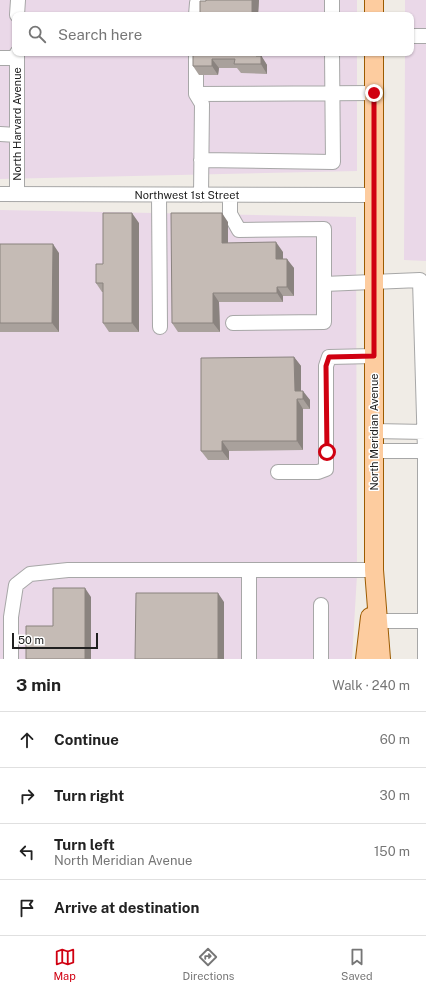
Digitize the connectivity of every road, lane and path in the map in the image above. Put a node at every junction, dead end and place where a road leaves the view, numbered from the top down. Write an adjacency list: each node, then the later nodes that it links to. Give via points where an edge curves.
1 (18, 0): 5 (street)
2 (200, 0): 6 (street)
3 (332, 0): 7 (street)
4 (374, 0): 8 (main road)
5 (18, 12)
6 (196, 12)
7 (332, 12)
8 (374, 12)
9 (414, 36): 10 (street)
10 (426, 36)
11 (17, 56): 15 (street); 20 (street, North Harvard Avenue)
12 (196, 56): 18 (street)
13 (332, 56): 16 (street)
14 (374, 56): 17 (main road, North Meridian Avenue)
15 (0, 58)
16 (332, 93): 17 (street); 18 (street); 21 (street, via 333,162)
17 (374, 93): 27 (main road, North Meridian Avenue)
18 (196, 94): 21 (street, via 202,104)
19 (0, 134): 20 (street)
20 (17, 135): 23 (street, North Harvard Avenue)
21 (201, 160): 25 (street)
22 (0, 194): 23 (street, Northwest 1st Street)
23 (17, 194): 24 (street, Northwest 1st Street)
24 (159, 195): 25 (street, Northwest 1st Street); 32 (street)
25 (201, 195): 26 (street, Northwest 1st Street)
26 (230, 195): 27 (street, Northwest 1st Street); 30 (street, via 230,214 239,230 324,229)
27 (374, 195): 29 (main road, North Meridian Avenue)
28 (423, 280): 29 (street); 35 (street)
29 (374, 283): 30 (street); 33 (main road, North Meridian Avenue)
30 (324, 284): 31 (street, via 324,322)
31 (233, 323)
32 (160, 327)
33 (374, 356): 34 (main road, North Meridian Avenue); 38 (street, via 329,357 326,366 326,469 318,472)
34 (374, 431): 35 (street); 37 (main road, North Meridian Avenue)
35 (425, 432): 36 (street)
36 (425, 450): 37 (street); 43 (street)
37 (374, 451): 40 (main road, North Meridian Avenue)
38 (278, 472)
39 (249, 570): 40 (street); 44 (street, via 68,570 30,574 16,585 11,617); 45 (street)
40 (374, 570): 42 (main road, North Meridian Avenue); 47 (main road, North Meridian Avenue)
41 (321, 605): 46 (street)
42 (378, 621): 43 (street); 48 (main road, North Meridian Avenue)
43 (426, 621): 49 (street)
44 (11, 659)
45 (249, 659)
46 (321, 659)
47 (366, 659)
48 (381, 659)
49 (425, 659)

